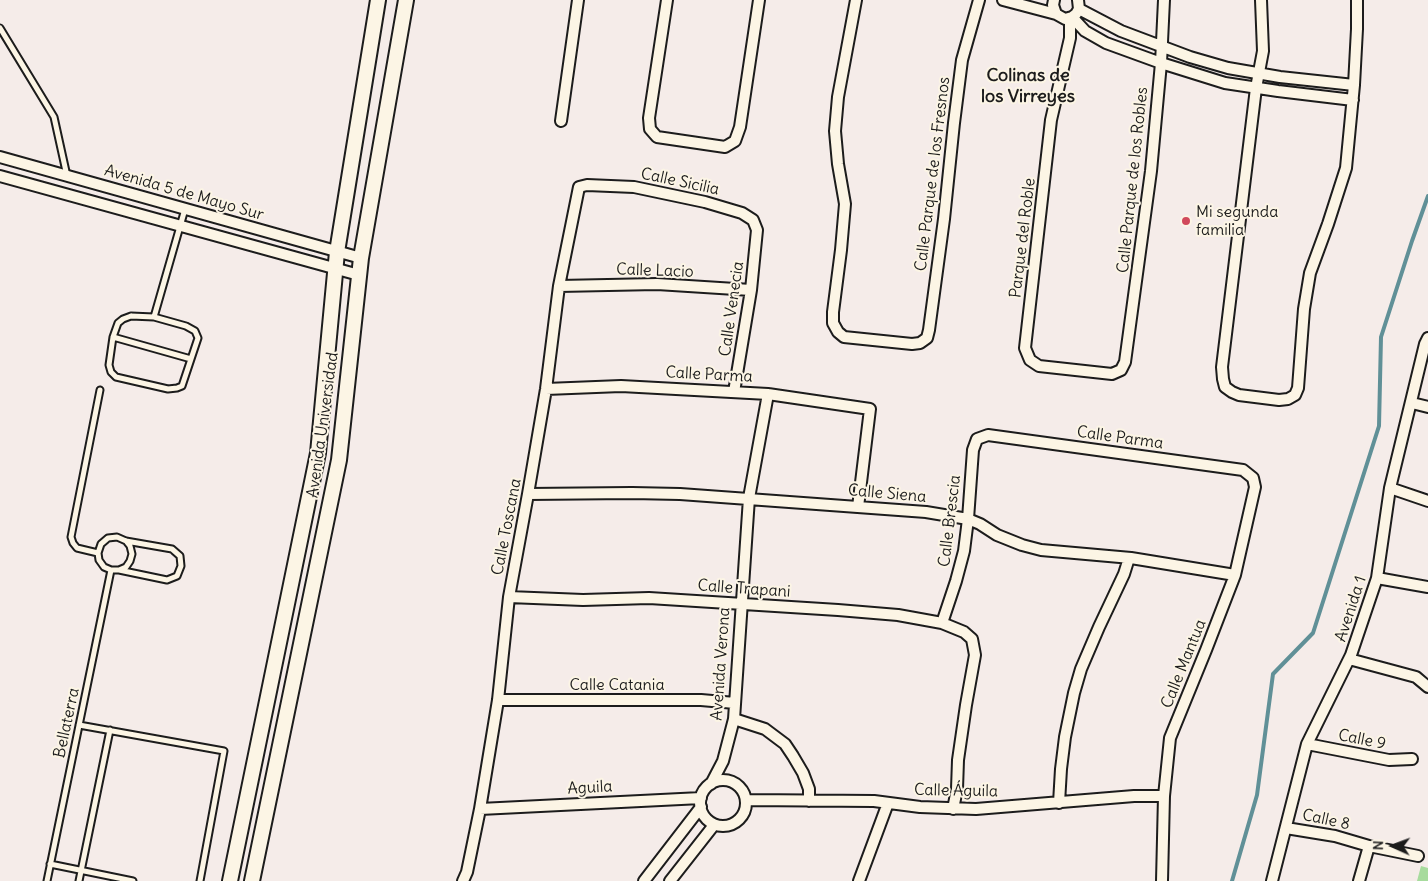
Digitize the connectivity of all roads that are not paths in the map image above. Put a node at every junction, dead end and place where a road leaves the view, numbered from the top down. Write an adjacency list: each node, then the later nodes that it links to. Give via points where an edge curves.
1 (378, 0): 30 (main road, Avenida Universidad)
2 (406, 0): 31 (main road, Avenida Universidad)
3 (578, 0): 22 (street)
4 (667, 0): 5 (street, via 650,129 657,137 725,147 735,141 740,128)
5 (759, 0)
6 (856, 0): 7 (street, Calle Parque de los Fresnos, via 835,131 845,204 833,324 844,337 912,344 926,338 929,330 962,60)
7 (978, 0)
8 (1003, 0): 14 (street)
9 (1053, 0): 14 (street)
10 (1164, 0): 16 (street, Calle Parque de los Robles)
11 (1262, 0): 18 (street, via 1263,51)
12 (1357, 0): 19 (street)
13 (1075, 11): 14 (street, via 1060,17); 16 (street); 17 (street, via 1085,31 1106,43); 40 (street, Parque del Roble, via 1051,120 1025,348 1030,360 1039,366 1112,374 1121,370)
14 (1056, 14)
15 (0, 28): 25 (lane, via 54,117)
16 (1162, 46): 17 (street, Calle Parque de los Robles); 18 (street, via 1228,68)
17 (1160, 63): 20 (street, via 1225,83); 40 (street, Calle Parque de los Robles, via 1151,171)
18 (1259, 73): 19 (street); 20 (street)
19 (1354, 85): 21 (street)
20 (1256, 88): 21 (street); 21 (street, via 1222,367 1225,387 1232,392 1279,400 1295,395 1298,388 1310,274 1346,168)
21 (1353, 100)
22 (561, 121)
23 (0, 157): 25 (street, Avenida 5 de Mayo Sur)
24 (0, 176): 28 (street, Avenida 5 de Mayo Sur)
25 (67, 176): 27 (street, Avenida 5 de Mayo Sur)
26 (587, 185): 29 (street, Calle Sicilia, via 634,187 705,202 742,213 753,220); 34 (street, Calle Toscana, via 577,191)
27 (185, 208): 28 (lane); 30 (street, Avenida 5 de Mayo Sur)
28 (181, 225): 32 (street, Avenida 5 de Mayo Sur); 36 (lane)
29 (757, 230): 35 (street, Calle Venecia)
30 (337, 252): 31 (street, Avenida 5 de Mayo Sur); 32 (main road, Avenida Universidad)
31 (361, 258): 33 (main road, Avenida Universidad)
32 (336, 268): 33 (street, Avenida 5 de Mayo Sur); 97 (main road, Avenida Universidad, via 318,454)
33 (359, 275): 98 (main road, Avenida Universidad, via 340,460)
34 (559, 286): 35 (street, Calle Lacio, via 657,284); 41 (street, Calle Toscana)
35 (751, 290): 43 (street, Calle Venecia)
36 (154, 316): 37 (lane, via 123,318); 39 (lane, via 195,332 198,338)
37 (113, 337): 39 (lane); 39 (lane, via 108,364 116,377 168,389 177,388 182,386)
38 (1428, 338): 45 (street, Avenida 1)
39 (191, 359)
40 (1124, 362)
41 (546, 389): 43 (street, Calle Parma, via 621,386); 50 (street, Calle Toscana)
42 (100, 390): 56 (lane, via 71,537 77,548)
43 (734, 392): 44 (street, Calle Parma)
44 (768, 394): 51 (street, Avenida Verona); 53 (street, Calle Parma, via 870,409)
45 (1412, 402): 46 (street); 49 (street, Avenida 1)
46 (1428, 407)
47 (973, 450): 48 (street, Calle Parma, via 977,439 988,435); 54 (street, Calle Brescia)
48 (1243, 470): 60 (street, Calle Mantua, via 1253,478 1255,487)
49 (1390, 488): 52 (street); 61 (street, Avenida 1)
50 (528, 494): 51 (street, Calle Siena, via 632,493); 63 (street, Calle Toscana)
51 (749, 498): 53 (street, Calle Siena); 64 (street, Avenida Verona)
52 (1428, 501)
53 (858, 506): 54 (street, Calle Siena)
54 (968, 519): 57 (street, Calle Siena, via 997,535 1041,550); 65 (street, Calle Brescia, via 964,551)
55 (126, 540): 56 (lane, via 108,538); 59 (lane, via 132,554 126,567); 59 (lane, via 172,549 180,556 182,566 177,576 167,580)
56 (98, 552): 58 (lane, via 104,567)
57 (1129, 558): 60 (street, Calle Siena); 83 (street, via 1076,685 1065,737)
58 (111, 570): 59 (lane); 71 (lane, Bellaterra)
59 (119, 570)
60 (1235, 574): 78 (street, Calle Mantua, via 1170,738)
61 (1377, 578): 62 (street); 66 (street, Avenida 1)
62 (1428, 588)
63 (509, 597): 64 (street, Calle Trapani, via 649,598); 68 (street, Calle Toscana)
64 (741, 603): 65 (street, Calle Trapani, via 898,615); 69 (street, Avenida Verona)
65 (942, 623): 85 (street, Calle Trapani, via 972,639 976,655 966,705)
66 (1349, 659): 67 (street, via 1416,677); 73 (street, Avenida 1)
67 (1428, 687)
68 (498, 700): 69 (street, Calle Catania, via 701,700); 84 (street, Calle Toscana)
69 (735, 703): 70 (street, Avenida Verona)
70 (734, 719): 75 (street, Avenida Verona); 81 (street, via 765,729 784,744 803,773 809,789)
71 (79, 725): 72 (lane); 90 (lane, Bellaterra)
72 (110, 730): 91 (lane); 96 (lane, via 224,751)
73 (1307, 744): 74 (street, Calle 9, via 1389,760); 87 (street, Avenida 1)
74 (1412, 759)
75 (723, 760): 76 (street); 77 (street, Avenida Verona)
76 (726, 780): 77 (street); 79 (street, via 739,787)
77 (711, 784): 80 (street)
78 (1164, 796): 83 (street, Calle Águila); 92 (street, Calle Mantua)
79 (746, 800): 81 (street, Calle Águila); 86 (street, via 740,820 728,826)
80 (701, 802): 84 (street, Aguila); 86 (street, via 703,814); 100 (street)
81 (809, 802): 82 (street, Calle Águila)
82 (888, 803): 85 (street, Calle Águila); 102 (street)
83 (1059, 803): 85 (street, Calle Águila)
84 (480, 808): 99 (street, Calle Toscana)
85 (953, 809)
86 (714, 824): 101 (street)
87 (1286, 828): 88 (street, Calle 8, via 1335,836); 103 (street, Avenida 1)
88 (1369, 846): 89 (street, Calle 8); 104 (street)
89 (1418, 856)
90 (50, 864): 91 (lane); 93 (lane, Bellaterra)
91 (81, 870): 94 (lane); 95 (lane)
92 (1162, 879)
93 (47, 881)
94 (78, 881)
95 (133, 881)
96 (200, 881)
97 (230, 881)
98 (252, 881)
99 (463, 881)
100 (644, 881)
101 (670, 881)
102 (859, 881)
103 (1272, 881)
104 (1358, 881)

